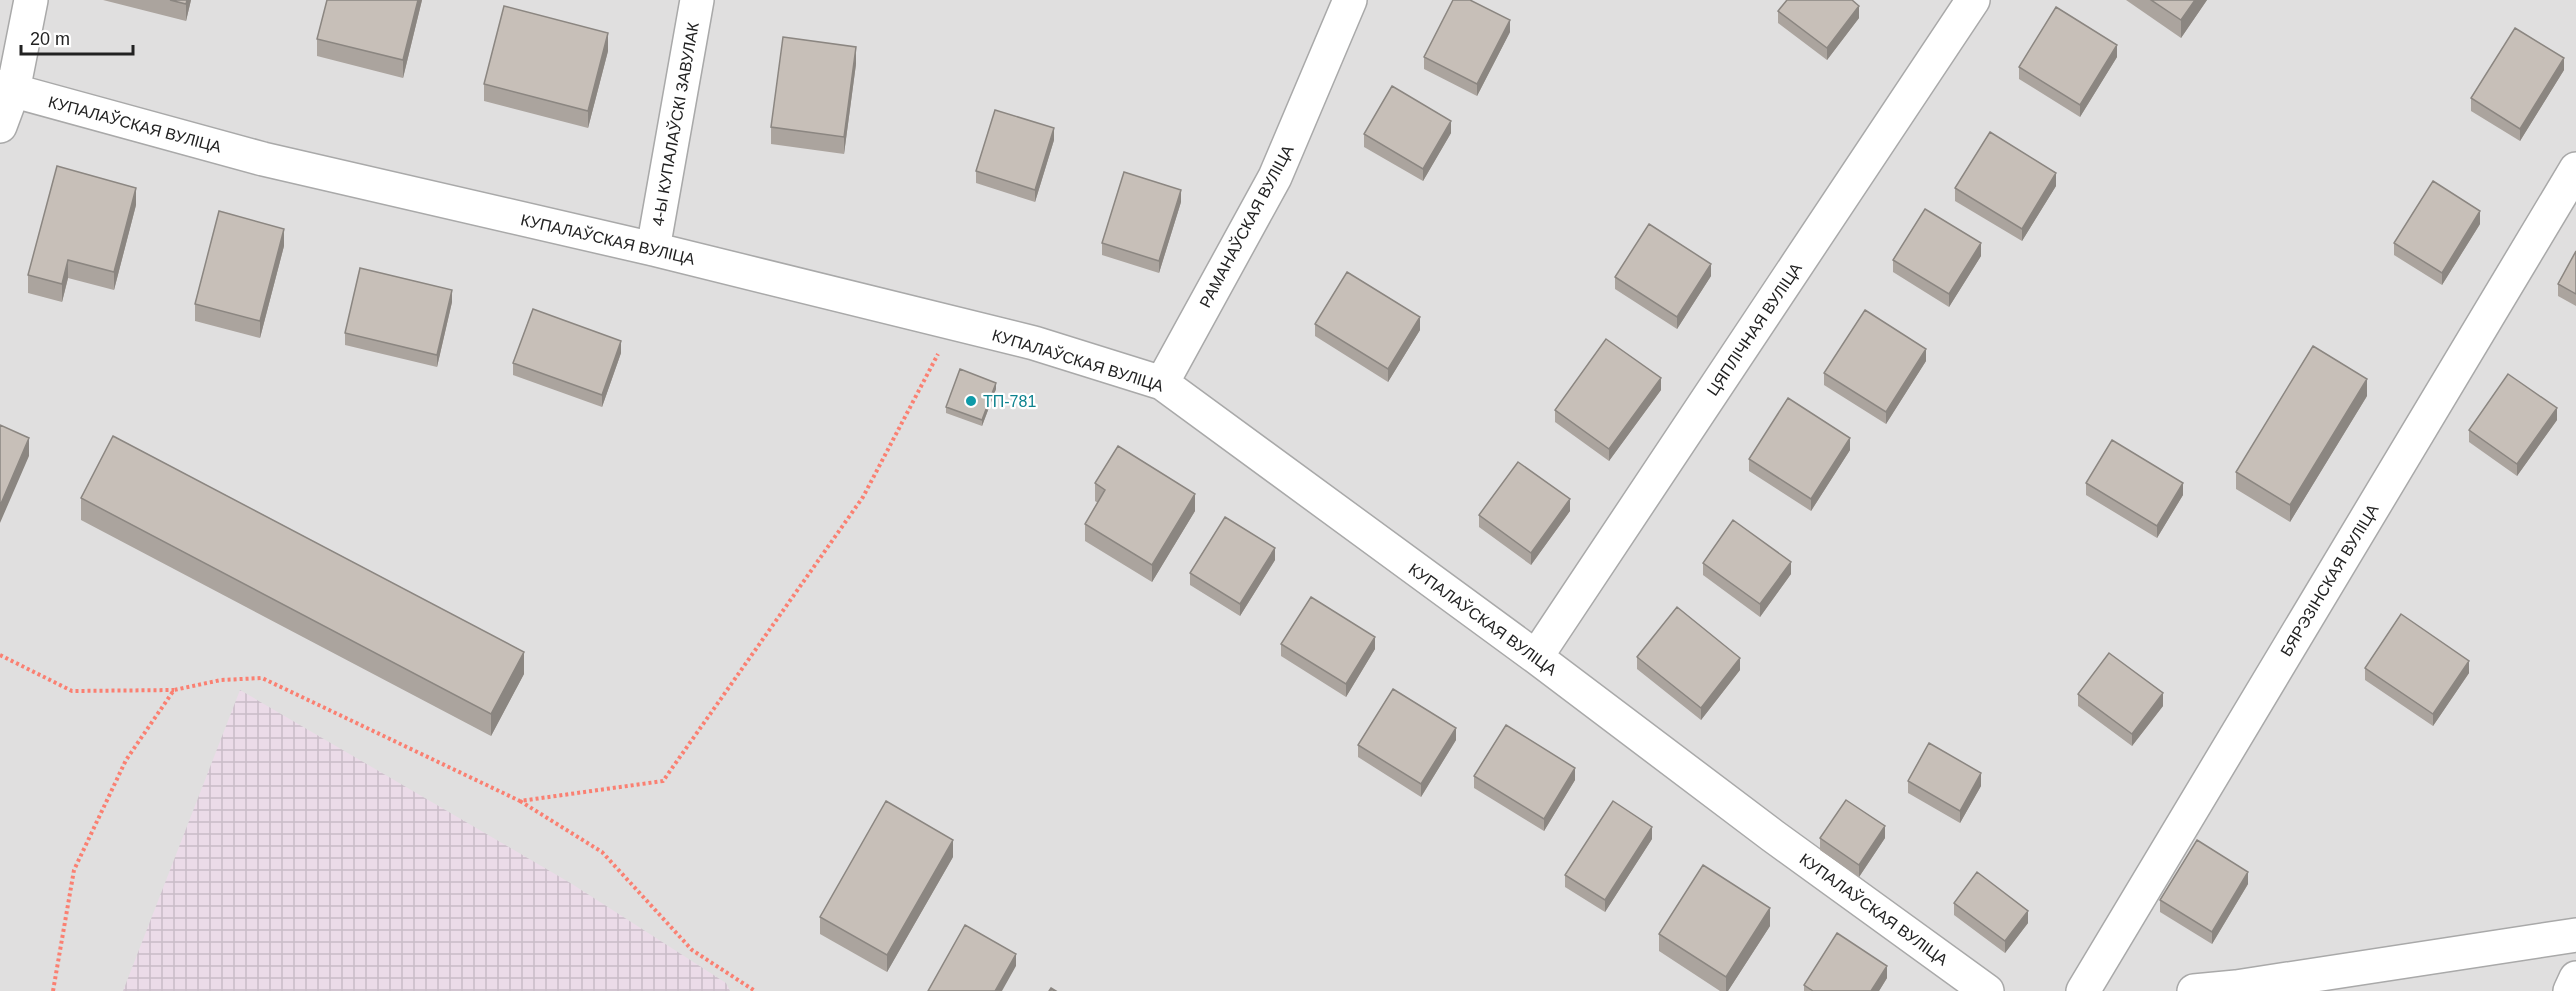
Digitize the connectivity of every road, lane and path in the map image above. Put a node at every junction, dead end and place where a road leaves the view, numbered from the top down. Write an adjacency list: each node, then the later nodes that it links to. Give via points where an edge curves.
1 (31, 0): 5 (street)
2 (697, 0): 8 (street, 4-Ы КУПАЛАЎСКІ ЗАВУЛАК)
3 (1350, 0): 10 (street, РАМАНАЎСКАЯ ВУЛІЦА, via 1275,177)
4 (1973, 0): 12 (street, ЦЯПЛІЧНАЯ ВУЛІЦА)
5 (6, 89): 6 (street); 8 (street, КУПАЛАЎСКАЯ ВУЛІЦА, via 263,159)
6 (0, 126)
7 (2576, 169): 20 (street, БЯРЭЗІНСКАЯ ВУЛІЦА)
8 (653, 249): 9 (street, КУПАЛАЎСКАЯ ВУЛІЦА)
9 (954, 324): 10 (street, КУПАЛАЎСКАЯ ВУЛІЦА, via 1034,343); 14 (path, via 863,497 663,782)
10 (1162, 383): 12 (street, КУПАЛАЎСКАЯ ВУЛІЦА)
11 (0, 655): 13 (path, via 72,691)
12 (1536, 657): 19 (street, КУПАЛАЎСКАЯ ВУЛІЦА, via 1773,836)
13 (174, 690): 14 (path, via 221,680 262,678); 17 (path, via 126,760 74,870)
14 (520, 801): 18 (path, via 602,852 692,950)
15 (2576, 935): 21 (street)
16 (2576, 978): 22 (street)
17 (53, 991)
18 (755, 991)
19 (1988, 991)
20 (2083, 991)
21 (2194, 991)
22 (2570, 991)

